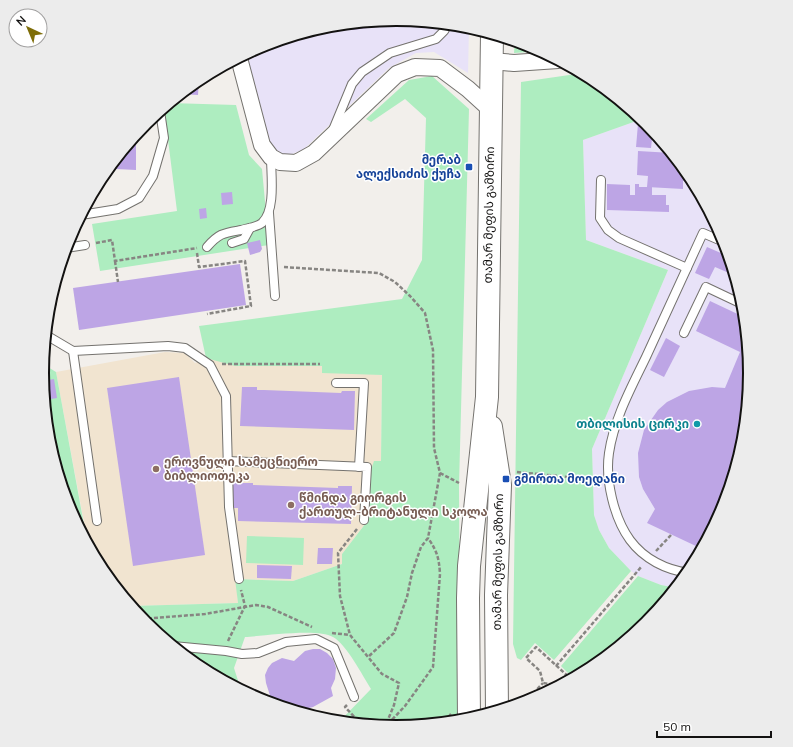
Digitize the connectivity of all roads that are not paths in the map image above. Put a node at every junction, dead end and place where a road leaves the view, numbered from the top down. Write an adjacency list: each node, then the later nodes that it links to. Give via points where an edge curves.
1 (445, 30): 8 (lane, via 436,39 390,52 362,72 352,84)
2 (492, 40): 3 (main road, თამარ მეფის გამზირი)
3 (491, 61): 4 (street, via 514,63); 6 (main road, თამარ მეფის გამზირი)
4 (547, 61)
5 (240, 64): 9 (street, via 262,145)
6 (490, 109): 8 (street, via 440,68 415,66 396,74); 26 (main road, თამარ მეფის გამზირი)
7 (161, 118): 12 (lane, via 164,138 153,176 139,198 118,209)
8 (330, 138): 9 (street, via 314,153 296,163 280,162)
9 (271, 157): 11 (lane, via 272,195)
10 (600, 180): 19 (lane, via 600,218 608,230 619,238)
11 (269, 213): 13 (lane, via 261,224); 20 (lane)
12 (88, 215)
13 (250, 228): 15 (lane, via 244,239); 18 (lane, via 223,233)
14 (717, 239): 19 (lane, via 703,233)
15 (232, 243)
16 (85, 245): 17 (lane)
17 (73, 247)
18 (207, 247)
19 (687, 268): 32 (lane, via 619,414 609,454 612,497 626,534 637,549 649,558 667,568)
20 (275, 296)
21 (736, 301): 22 (lane, via 706,287)
22 (684, 333)
23 (51, 338): 24 (lane)
24 (73, 351): 27 (lane, via 168,346 185,348 210,364 226,396); 31 (lane)
25 (336, 383): 28 (lane, via 364,383)
26 (487, 397): 29 (main road, თამარ მეფის გამზირი); 36 (main road, თამარ მეფის გამზირი, via 500,484 496,595)
27 (227, 461): 28 (lane); 33 (lane, via 229,507)
28 (359, 467): 30 (lane, via 367,468)
29 (468, 484): 37 (main road, via 482,572); 38 (main road, via 468,598)
30 (364, 520)
31 (97, 521)
32 (681, 572)
33 (239, 579)
34 (182, 647): 35 (lane, via 242,654 258,653 286,642 316,639 334,648)
35 (354, 697)
36 (482, 710)
37 (482, 710)
38 (482, 710)

